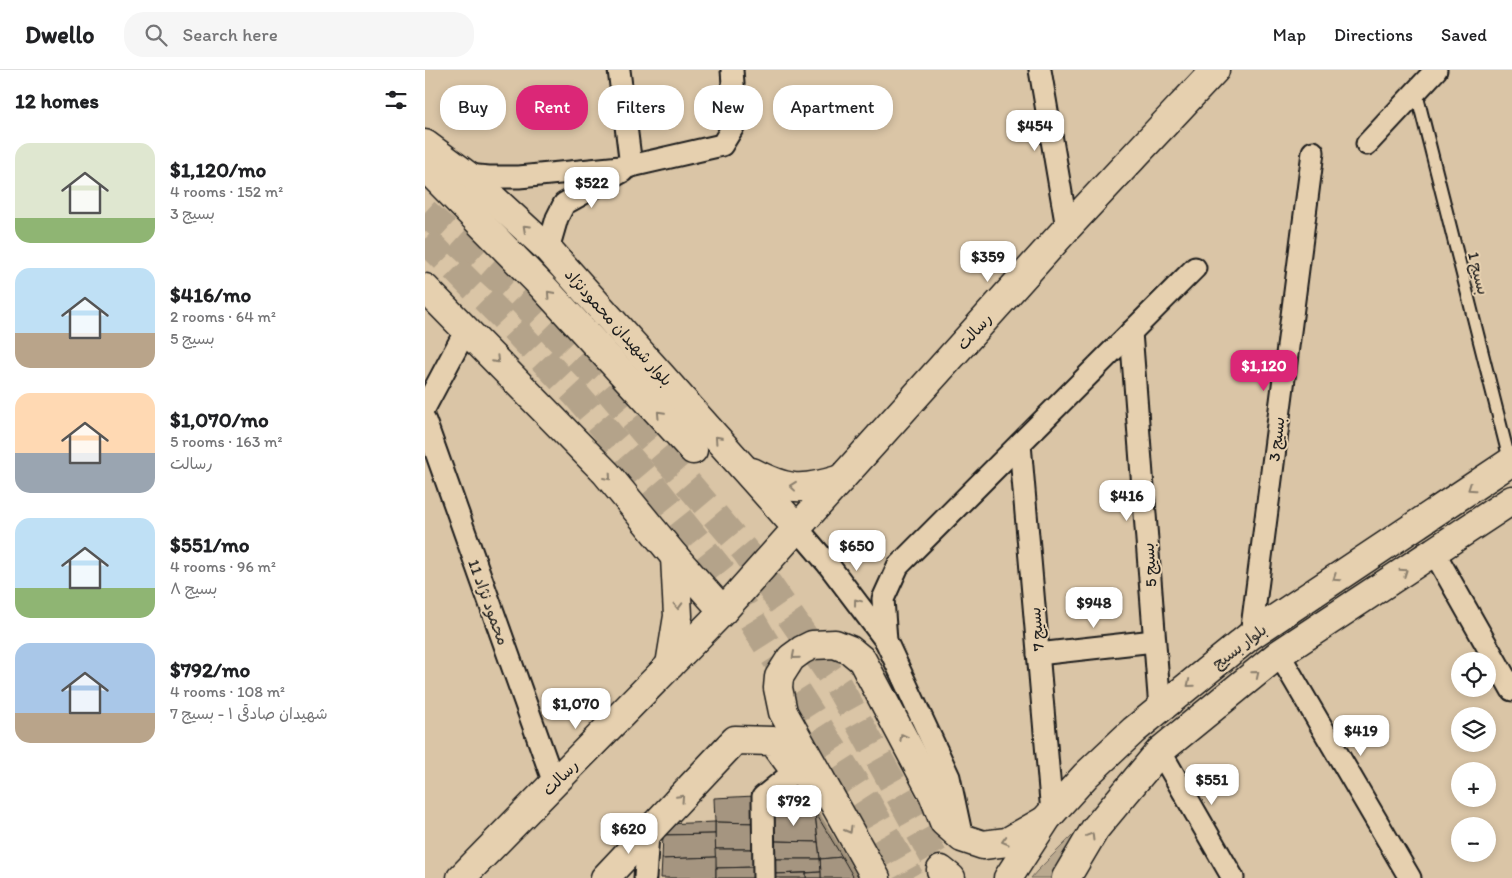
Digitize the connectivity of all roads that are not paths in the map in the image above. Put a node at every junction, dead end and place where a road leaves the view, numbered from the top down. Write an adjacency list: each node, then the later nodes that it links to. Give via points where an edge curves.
1 (619, 70): 10 (street)
2 (733, 70): 10 (street, via 733,127 722,145)
3 (1040, 70): 13 (street)
4 (1436, 70): 6 (street)
5 (1207, 74): 13 (main road, رسالت)
6 (1416, 92): 8 (street); 23 (lane, بسیج 1)
7 (425, 144): 12 (main road, بلوار شهیدان محمودنژاد)
8 (1367, 144)
9 (1313, 152): 31 (street, بسیج 3)
10 (631, 166): 12 (street, via 519,177); 14 (street, via 564,204)
11 (425, 167): 22 (main road, one-way to 11, via 544,288)
12 (467, 175): 14 (main road, بلوار شهیدان محمودنژاد, one-way to 12)
13 (1067, 228): 25 (main road, رسالت)
14 (548, 249): 24 (main road, بلوار شهیدان محمودنژاد, one-way to 14)
15 (1195, 268): 18 (street)
16 (425, 288): 17 (main road)
17 (466, 330): 19 (street); 29 (main road, one-way to 29, via 605,473)
18 (1131, 332): 21 (street); 33 (street, بسیج 5)
19 (425, 407)
20 (425, 421): 42 (street, محمود نژاد 11)
21 (1020, 444): 32 (street, via 898,566 883,599); 34 (street, بسیج 7)
22 (693, 450)
23 (1511, 462): 31 (main road, بلوار بسیج, one-way to 31)
24 (743, 467): 25 (main road, one-way to 24, via 796,488 772,483); 27 (main road, بلوار شهیدان محمودنژاد)
25 (841, 479): 27 (main road, رسالت)
26 (1512, 500): 28 (main road, بلوار بسیج)
27 (797, 528): 30 (main road, رسالت); 32 (street, one-way to 27)
28 (1434, 552): 35 (main road, بلوار بسیج, one-way to 28); 37 (street)
29 (675, 557): 30 (main road); 36 (main road, one-way to 36, via 678,616)
30 (723, 612): 36 (main road, رسالت)
31 (1251, 635): 38 (main road, بلوار بسیج, one-way to 38)
32 (886, 641): 45 (street, via 949,777)
33 (1154, 641): 34 (street); 38 (street, بسیج 5)
34 (1038, 654): 43 (street, بسیج 7)
35 (1279, 654): 39 (main road, بلوار بسیج, one-way to 35); 54 (street)
36 (670, 665): 42 (main road, رسالت)
37 (1512, 690)
38 (1160, 709): 43 (main road, بلوار بسیج, via 1086,775)
39 (1160, 751): 52 (main road, بلوار بسیج, one-way to 39, via 1095,829); 53 (street)
40 (795, 771): 41 (main road); 44 (main road, one-way to 40, via 735,740 773,741); 49 (street, via 763,797)
41 (820, 779): 45 (main road, one-way to 41, via 945,822 862,660 835,644 811,645 791,658 779,676 783,712); 50 (main road, one-way to 50)
42 (554, 783): 46 (main road, رسالت)
43 (1050, 816): 45 (main road, one-way to 45, via 1007,842 983,845); 51 (main road, بلوار بسیج)
44 (648, 834): 47 (main road); 48 (street)
45 (962, 838)
46 (461, 878)
47 (605, 878)
48 (645, 878)
49 (764, 878)
50 (876, 878)
51 (1007, 878)
52 (1066, 878)
53 (1233, 878)
54 (1410, 878)

